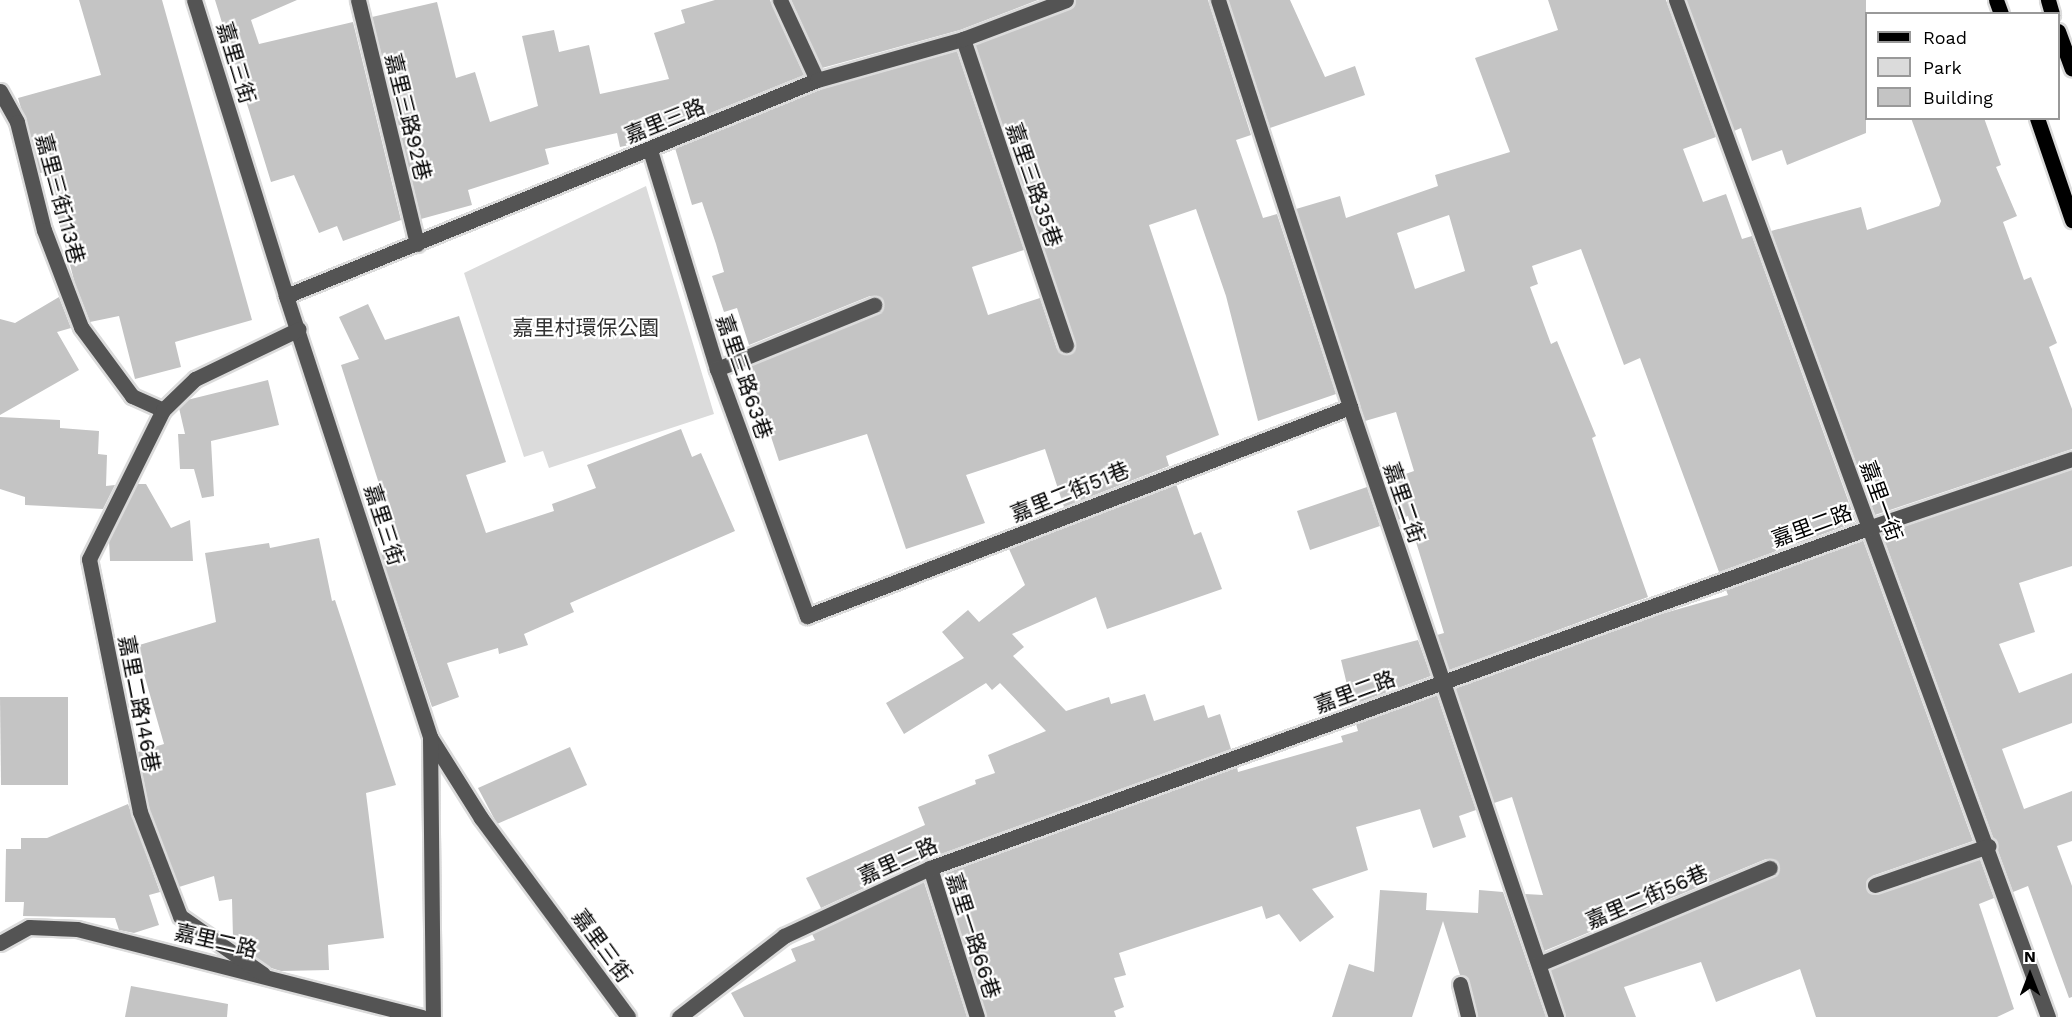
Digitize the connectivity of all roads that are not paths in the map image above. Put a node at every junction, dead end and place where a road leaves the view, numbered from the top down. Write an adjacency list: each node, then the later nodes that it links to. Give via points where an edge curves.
1 (194, 0): 16 (street, 嘉里三街)
2 (358, 0): 15 (street, 嘉里三路92巷)
3 (780, 0): 10 (street)
4 (1066, 0): 8 (street, 嘉里三路)
5 (1218, 0): 21 (street, 嘉里二街)
6 (1676, 0): 24 (street, 嘉里一街)
7 (2060, 36): 9 (main road)
8 (963, 39): 10 (street, 嘉里三路); 19 (street, 嘉里三路35巷)
9 (2072, 69)
10 (818, 80): 13 (street, 嘉里三路)
11 (0, 91): 22 (street, 嘉里三街113巷, via 25,144 44,230 81,327 132,396)
12 (2038, 120): 14 (main road)
13 (650, 150): 15 (street, 嘉里三路); 20 (street, 嘉里三路63巷)
14 (2072, 220)
15 (417, 244): 16 (street, 嘉里三路)
16 (286, 296): 18 (street, 嘉里三街)
17 (874, 305): 20 (street)
18 (299, 329): 22 (street, via 195,379); 27 (street, 嘉里三街)
19 (1066, 345)
20 (717, 369): 25 (street, 嘉里三路63巷)
21 (1350, 407): 25 (street, 嘉里二街51巷); 26 (street, 嘉里二街)
22 (163, 410): 34 (street, 嘉里二路146巷, via 89,559 140,812 180,916)
23 (2072, 459): 24 (street, 嘉里二路)
24 (1868, 528): 26 (street, 嘉里二路); 28 (street, 嘉里一街)
25 (807, 616)
26 (1442, 683): 29 (street, 嘉里二路); 33 (street, 嘉里二街)
27 (430, 737): 37 (street); 38 (street, 嘉里三街, via 481,818)
28 (1988, 846): 31 (street); 43 (street, 嘉里一街)
29 (930, 868): 39 (street, 嘉里二路, via 784,936); 40 (street, 嘉里一路66巷)
30 (1770, 868): 33 (street, 嘉里二街56巷)
31 (1875, 885)
32 (0, 943): 34 (street, 嘉里二路, via 29,927 77,929)
33 (1539, 964): 42 (street, 嘉里二街)
34 (263, 974): 36 (street, 嘉里二路)
35 (1460, 984): 41 (street)
36 (422, 1017)
37 (433, 1017)
38 (628, 1017)
39 (679, 1017)
40 (977, 1017)
41 (1468, 1017)
42 (1556, 1017)
43 (2048, 1017)

